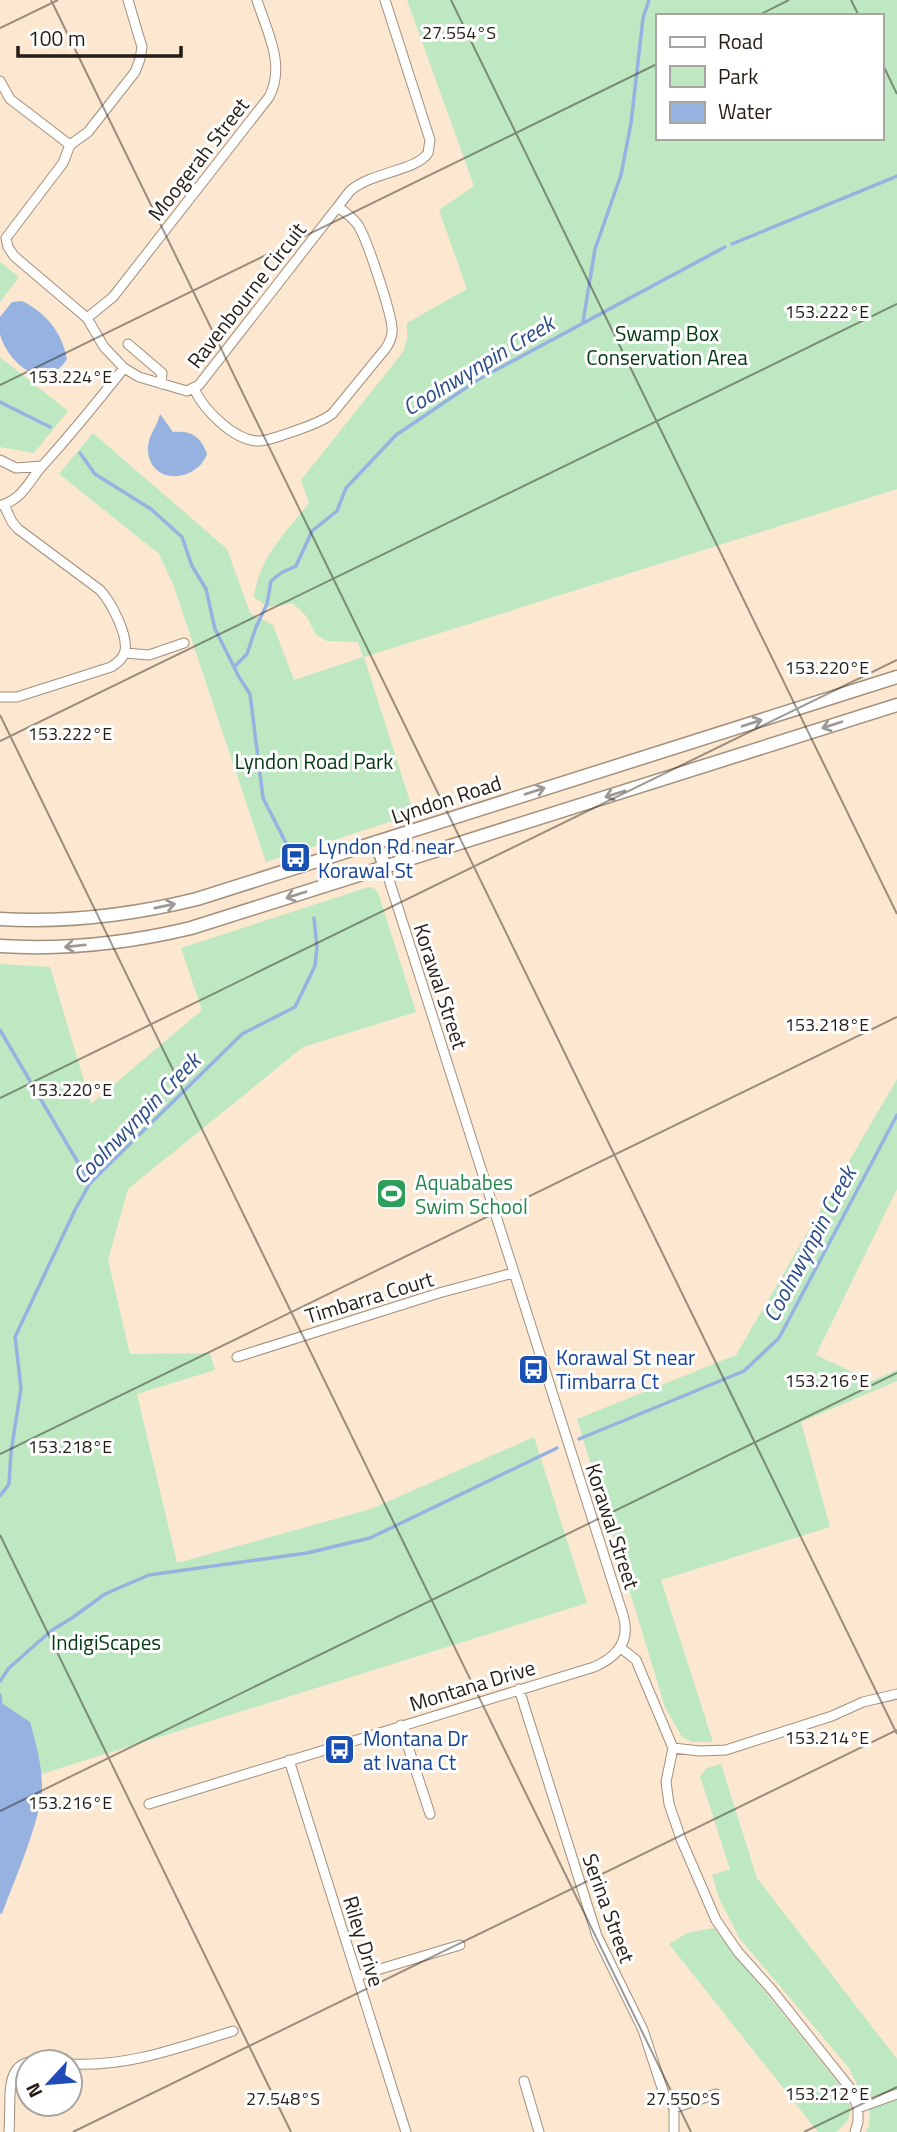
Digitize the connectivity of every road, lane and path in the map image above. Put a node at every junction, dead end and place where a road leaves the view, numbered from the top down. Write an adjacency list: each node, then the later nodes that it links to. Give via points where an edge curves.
1 (128, 0): 5 (street, Ravenbourne Circuit, via 142,47 135,72 88,132)
2 (257, 0): 8 (street, Moogerah Street, via 276,59 276,84 113,297)
3 (385, 0): 6 (street, Ravenbourne Circuit, via 430,147 422,160 358,184)
4 (0, 81): 5 (street, via 10,99)
5 (70, 145): 7 (street, Ravenbourne Circuit, via 64,163)
6 (338, 206): 12 (street, Ravenbourne Circuit); 12 (street, via 362,233 389,311 392,329 386,348 332,414 270,439 239,436 207,410)
7 (3, 237): 8 (street, Ravenbourne Circuit, via 14,256)
8 (87, 318): 10 (street, Ravenbourne Circuit, via 104,347)
9 (128, 344): 11 (street, via 162,373)
10 (124, 368): 11 (street, Ravenbourne Circuit); 14 (street)
11 (161, 384): 12 (street, Ravenbourne Circuit)
12 (194, 389)
13 (0, 460): 15 (street)
14 (42, 466): 15 (street); 16 (street)
15 (16, 468): 16 (street)
16 (27, 489): 17 (street)
17 (2, 505): 19 (street, via 18,529 109,600)
18 (184, 642): 19 (street, via 149,655)
19 (125, 653): 21 (street, via 111,667 17,697)
20 (897, 677): 23 (main road, Lyndon Road, one-way to 20)
21 (0, 696)
22 (897, 705): 24 (main road, one-way to 24)
23 (376, 842): 24 (main road); 25 (main road, Lyndon Road, one-way to 23, via 103,917 148,910)
24 (385, 867): 26 (main road, one-way to 26, via 164,934 63,947); 27 (street, Korawal Street)
25 (0, 919)
26 (0, 946)
27 (513, 1273): 28 (street, Timbarra Court); 29 (street, Korawal Street, via 625,1622)
28 (237, 1357)
29 (621, 1648): 30 (street, Montana Drive, via 594,1667); 33 (street, via 636,1660)
30 (519, 1689): 32 (street, Montana Drive); 45 (street, Serina Street, via 597,1936 643,2030 665,2098)
31 (897, 1694): 33 (street, via 726,1750)
32 (401, 1725): 34 (street, Montana Drive); 36 (street)
33 (673, 1748): 46 (street, via 666,1782 669,1804 716,1920 850,2088)
34 (289, 1760): 35 (street, Montana Drive); 38 (street, Riley Drive)
35 (149, 1804)
36 (430, 1814)
37 (460, 1945): 38 (street)
38 (357, 1976): 48 (street, Riley Drive)
39 (233, 2031): 40 (street, via 132,2061)
40 (84, 2064)
41 (14, 2070): 47 (street)
42 (524, 2081): 49 (street)
43 (716, 2094): 45 (street)
44 (897, 2094): 46 (street)
45 (674, 2108): 50 (street, Serina Street)
46 (858, 2108): 51 (street)
47 (9, 2132)
48 (406, 2132)
49 (539, 2132)
50 (674, 2132)
51 (855, 2132)

